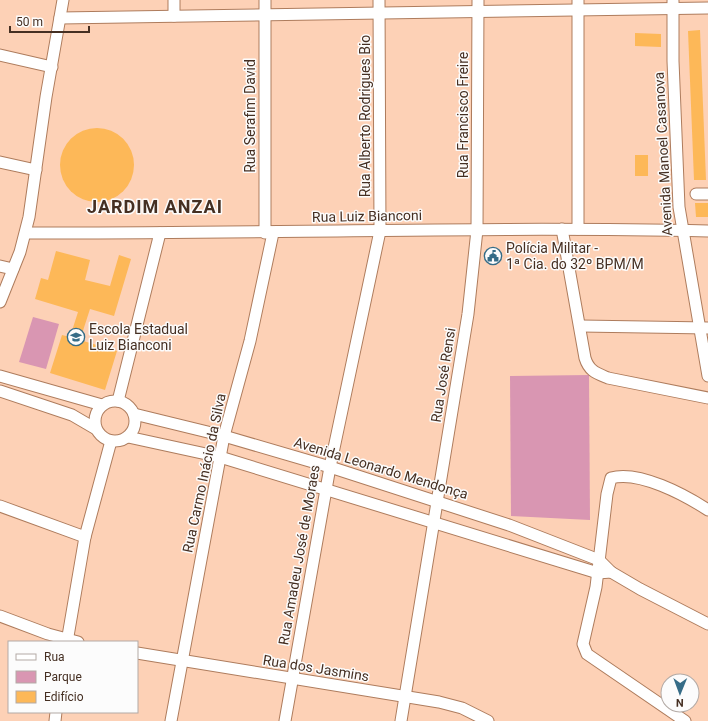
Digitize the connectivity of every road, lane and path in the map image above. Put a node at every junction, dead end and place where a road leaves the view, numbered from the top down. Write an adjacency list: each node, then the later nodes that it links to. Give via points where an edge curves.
1 (63, 0): 13 (street)
2 (174, 0): 12 (street)
3 (265, 0): 11 (street, Rua Serafim David)
4 (379, 0): 10 (street, Rua Alberto Rodrigues Bio)
5 (478, 0): 9 (street, Rua Francisco Freire)
6 (673, 4): 7 (street); 8 (street); 24 (street, Avenida Manoel Casanova, via 677,162)
7 (578, 5): 9 (street); 21 (street)
8 (708, 8)
9 (478, 12): 10 (street); 22 (street, Rua Francisco Freire)
10 (379, 13): 11 (street); 23 (street, Rua Alberto Rodrigues Bio)
11 (265, 14): 12 (street); 28 (street, Rua Serafim David)
12 (174, 16): 13 (street)
13 (60, 18): 15 (street)
14 (0, 55): 15 (street)
15 (52, 67): 17 (street)
16 (0, 162): 17 (street)
17 (36, 170): 26 (street)
18 (696, 194): 19 (street)
19 (708, 194)
20 (562, 229): 21 (street, Rua Luiz Bianconi); 22 (street, Rua Luiz Bianconi); 32 (street)
21 (578, 229): 24 (street, Rua Luiz Bianconi)
22 (477, 230): 23 (street, Rua Luiz Bianconi); 48 (street, Rua José Rensi, via 468,314)
23 (380, 231): 28 (street, Rua Luiz Bianconi); 46 (street, Rua Amadeu José de Moraes)
24 (682, 231): 25 (street, Rua Luiz Bianconi); 33 (street, Avenida Manoel Casanova)
25 (708, 231)
26 (26, 233): 27 (street, Rua Luiz Bianconi); 30 (street)
27 (160, 233): 28 (street, Rua Luiz Bianconi); 38 (street)
28 (269, 233): 42 (street, Rua Carmo Inácio da Silva, via 250,341)
29 (0, 266): 30 (street)
30 (13, 269): 31 (street)
31 (0, 302)
32 (580, 326): 33 (street); 37 (street, via 586,363 596,373 608,378)
33 (703, 328): 35 (street, Avenida Manoel Casanova)
34 (0, 376): 39 (street)
35 (708, 376)
36 (0, 391): 41 (street, via 72,415)
37 (708, 398)
38 (118, 401): 39 (street); 40 (street, via 126,404)
39 (102, 405): 41 (street, via 95,416)
40 (134, 414): 42 (street, Avenida Leonardo Mendonça); 43 (street, via 135,426)
41 (96, 429): 44 (street)
42 (224, 436): 45 (street, Rua Carmo Inácio da Silva); 46 (street, Avenida Leonardo Mendonça)
43 (128, 437): 44 (street); 45 (street)
44 (111, 441): 52 (street)
45 (220, 457): 47 (street); 60 (street, Rua Carmo Inácio da Silva)
46 (330, 467): 47 (street, Rua Amadeu José de Moraes); 48 (street, Avenida Leonardo Mendonça)
47 (326, 489): 51 (street); 61 (street, Rua Amadeu José de Moraes)
48 (437, 501): 51 (street, Rua José Rensi); 53 (street, Avenida Leonardo Mendonça, via 509,525)
49 (0, 506): 52 (street)
50 (708, 510): 53 (street, via 672,488 660,484 620,476 611,478)
51 (434, 523): 55 (street); 62 (street, Rua José Rensi)
52 (86, 537): 58 (street)
53 (599, 560): 54 (street, Avenida Leonardo Mendonça); 55 (street)
54 (611, 572): 55 (street); 57 (street, Avenida Leonardo Mendonça)
55 (598, 573): 67 (street, via 585,632 584,651)
56 (0, 616): 58 (street)
57 (708, 624)
58 (70, 641)
59 (138, 653): 60 (street, Rua dos Jasmins)
60 (181, 661): 61 (street, Rua dos Jasmins); 63 (street, Rua Carmo Inácio da Silva)
61 (292, 680): 62 (street, Rua dos Jasmins); 64 (street, Rua Amadeu José de Moraes)
62 (405, 696): 65 (street, Rua José Rensi); 66 (street, Rua dos Jasmins, via 462,708)
63 (171, 721)
64 (285, 721)
65 (401, 721)
66 (488, 721)
67 (685, 721)

